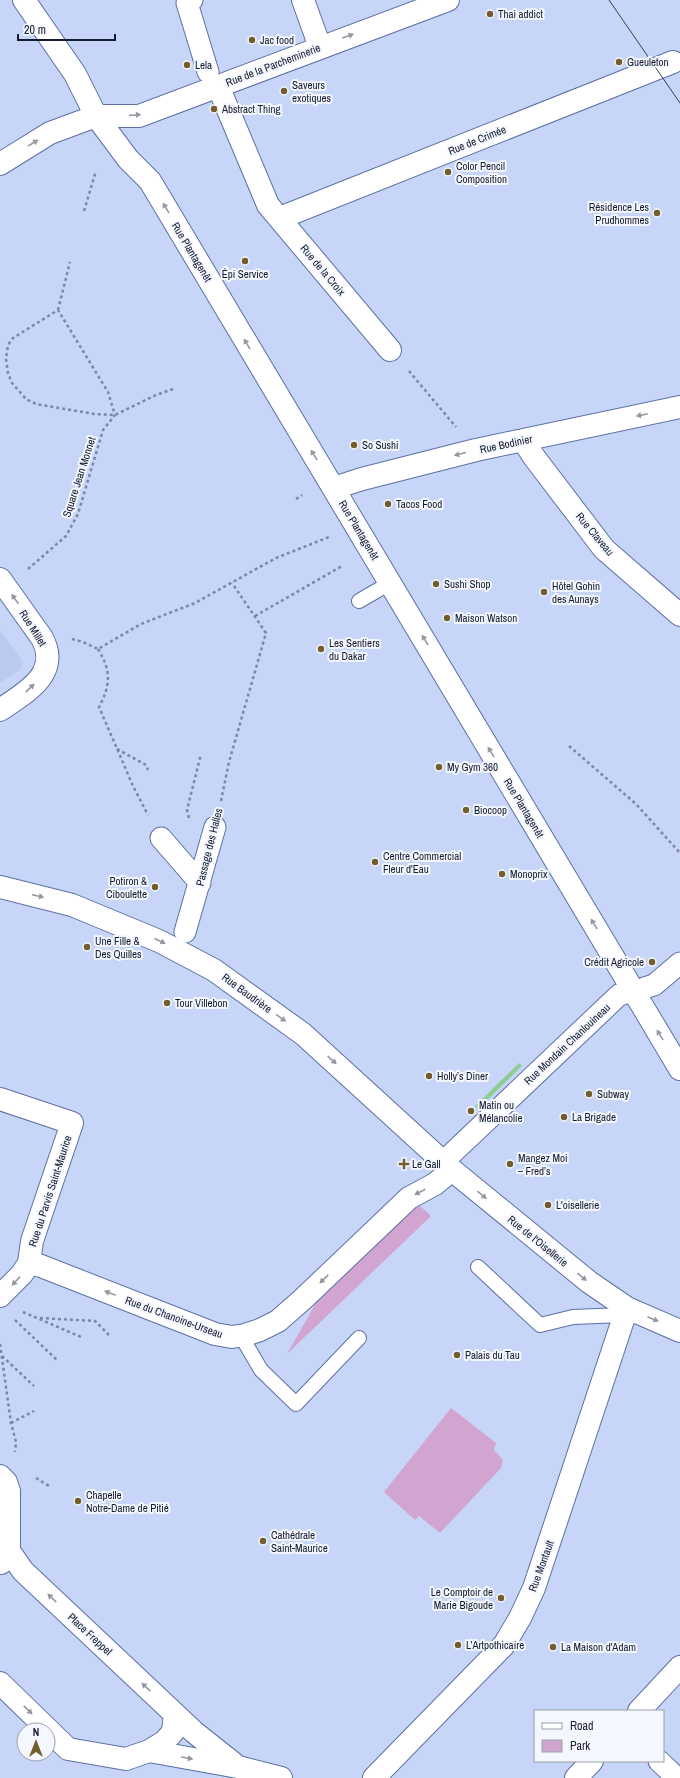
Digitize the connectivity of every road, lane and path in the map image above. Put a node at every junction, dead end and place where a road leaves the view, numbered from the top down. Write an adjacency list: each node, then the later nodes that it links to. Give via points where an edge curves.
1 (24, 0): 8 (street, Rue Plantagenêt, via 75,74)
2 (192, 0): 7 (street, via 187,3)
3 (303, 0): 5 (street)
4 (448, 0): 5 (street, Rue de la Parcheminerie, one-way to 4)
5 (320, 47): 7 (street, Rue de la Parcheminerie)
6 (674, 62): 12 (street, Rue de Crimée)
7 (213, 79): 8 (street, Rue de la Parcheminerie, one-way to 7, via 139,116); 12 (street, Rue de la Croix, via 268,205)
8 (96, 116): 9 (street, one-way to 8, via 50,133); 21 (street, Rue Plantagenêt, one-way to 8, via 150,181 128,159)
9 (0, 164)
10 (96, 171): 11 (path)
11 (84, 211)
12 (280, 218): 15 (street, Rue de la Croix)
13 (70, 262): 14 (path)
14 (58, 310): 18 (path, via 108,392); 18 (path, Square Jean Monnet, via 14,338 8,345 6,359 12,383 26,400 36,404)
15 (390, 350): 19 (path)
16 (173, 389): 18 (path, Square Jean Monnet)
17 (680, 406): 20 (street, Rue Bodinier, one-way to 20)
18 (115, 415): 26 (path, Square Jean Monnet, via 103,430 78,514 66,536)
19 (461, 433)
20 (523, 440): 21 (street, Rue Bodinier, one-way to 21); 31 (street, Rue Claveau, via 604,548)
21 (334, 488): 29 (street, Rue Plantagenêt)
22 (302, 495): 23 (path)
23 (296, 499)
24 (329, 537): 28 (path, via 276,558)
25 (342, 566): 32 (path)
26 (27, 570)
27 (0, 579): 35 (street, Rue Millet, one-way to 27, via 40,679 47,667 48,656 42,638)
28 (232, 583): 32 (path, Passage des Halles); 34 (path, via 195,603 141,624)
29 (390, 583): 30 (lane); 49 (street, Rue Plantagenêt, one-way to 29)
30 (358, 601)
31 (680, 615)
32 (255, 616): 40 (path, Passage des Halles, via 266,633 229,762)
33 (83, 642): 34 (path)
34 (98, 649): 37 (path, via 104,659 108,681 106,694 99,707)
35 (0, 710)
36 (570, 746): 42 (path, via 636,804)
37 (116, 748): 38 (path, via 146,765); 39 (path)
38 (148, 770)
39 (140, 802)
40 (215, 827): 43 (street, Passage des Halles)
41 (161, 838): 43 (street)
42 (680, 853)
43 (200, 884): 45 (street, Passage des Halles)
44 (0, 887): 51 (street, Rue Baudrière, one-way to 51, via 72,905 159,941 214,970 303,1034)
45 (186, 932)
46 (680, 963): 47 (street, via 654,985)
47 (644, 988)
48 (623, 994): 51 (street, Rue Mondain Chanlouineau, via 619,995)
49 (680, 1069)
50 (0, 1099): 52 (street, Rue du Parvis Saint-Maurice, via 72,1123 32,1241)
51 (448, 1166): 56 (street, Rue de l'Oisellerie, one-way to 56); 60 (street, Rue du Chanoine-Urseau, one-way to 60, via 435,1184 409,1198 278,1321)
52 (29, 1263): 54 (street, one-way to 54, via 22,1274); 60 (street, Rue du Chanoine-Urseau, one-way to 52, via 215,1334)
53 (478, 1267): 56 (lane, via 540,1325 573,1317)
54 (0, 1296)
55 (18, 1310): 58 (path)
56 (625, 1312): 59 (street, Rue de l'Oisellerie, one-way to 59); 81 (street, Rue Montault, via 539,1573 520,1618 504,1645)
57 (10, 1316): 66 (path)
58 (37, 1318): 61 (path); 62 (path, via 95,1321 108,1334)
59 (680, 1331)
60 (241, 1336): 63 (lane, via 261,1370 296,1404)
61 (81, 1337)
62 (106, 1337)
63 (359, 1338)
64 (0, 1344): 65 (path)
65 (1, 1355): 67 (path); 69 (path)
66 (58, 1362)
67 (34, 1386)
68 (34, 1411): 69 (path)
69 (11, 1423): 70 (path, via 16,1442 14,1464)
70 (5, 1483): 71 (street, Place Freppel)
71 (5, 1558): 75 (street, Place Freppel, one-way to 71, via 23,1571)
72 (680, 1667): 74 (street)
73 (0, 1683): 76 (street, Place Freppel, one-way to 76, via 68,1749 126,1759)
74 (640, 1710)
75 (175, 1714): 76 (street, Place Freppel, via 173,1732 164,1742); 79 (street, Place Freppel)
76 (149, 1751): 79 (street, Place Freppel, one-way to 79)
77 (591, 1762): 82 (street)
78 (660, 1762): 83 (street)
79 (238, 1767): 80 (street, Place Freppel)
80 (281, 1778)
81 (374, 1778)
82 (576, 1778)
83 (677, 1778)

